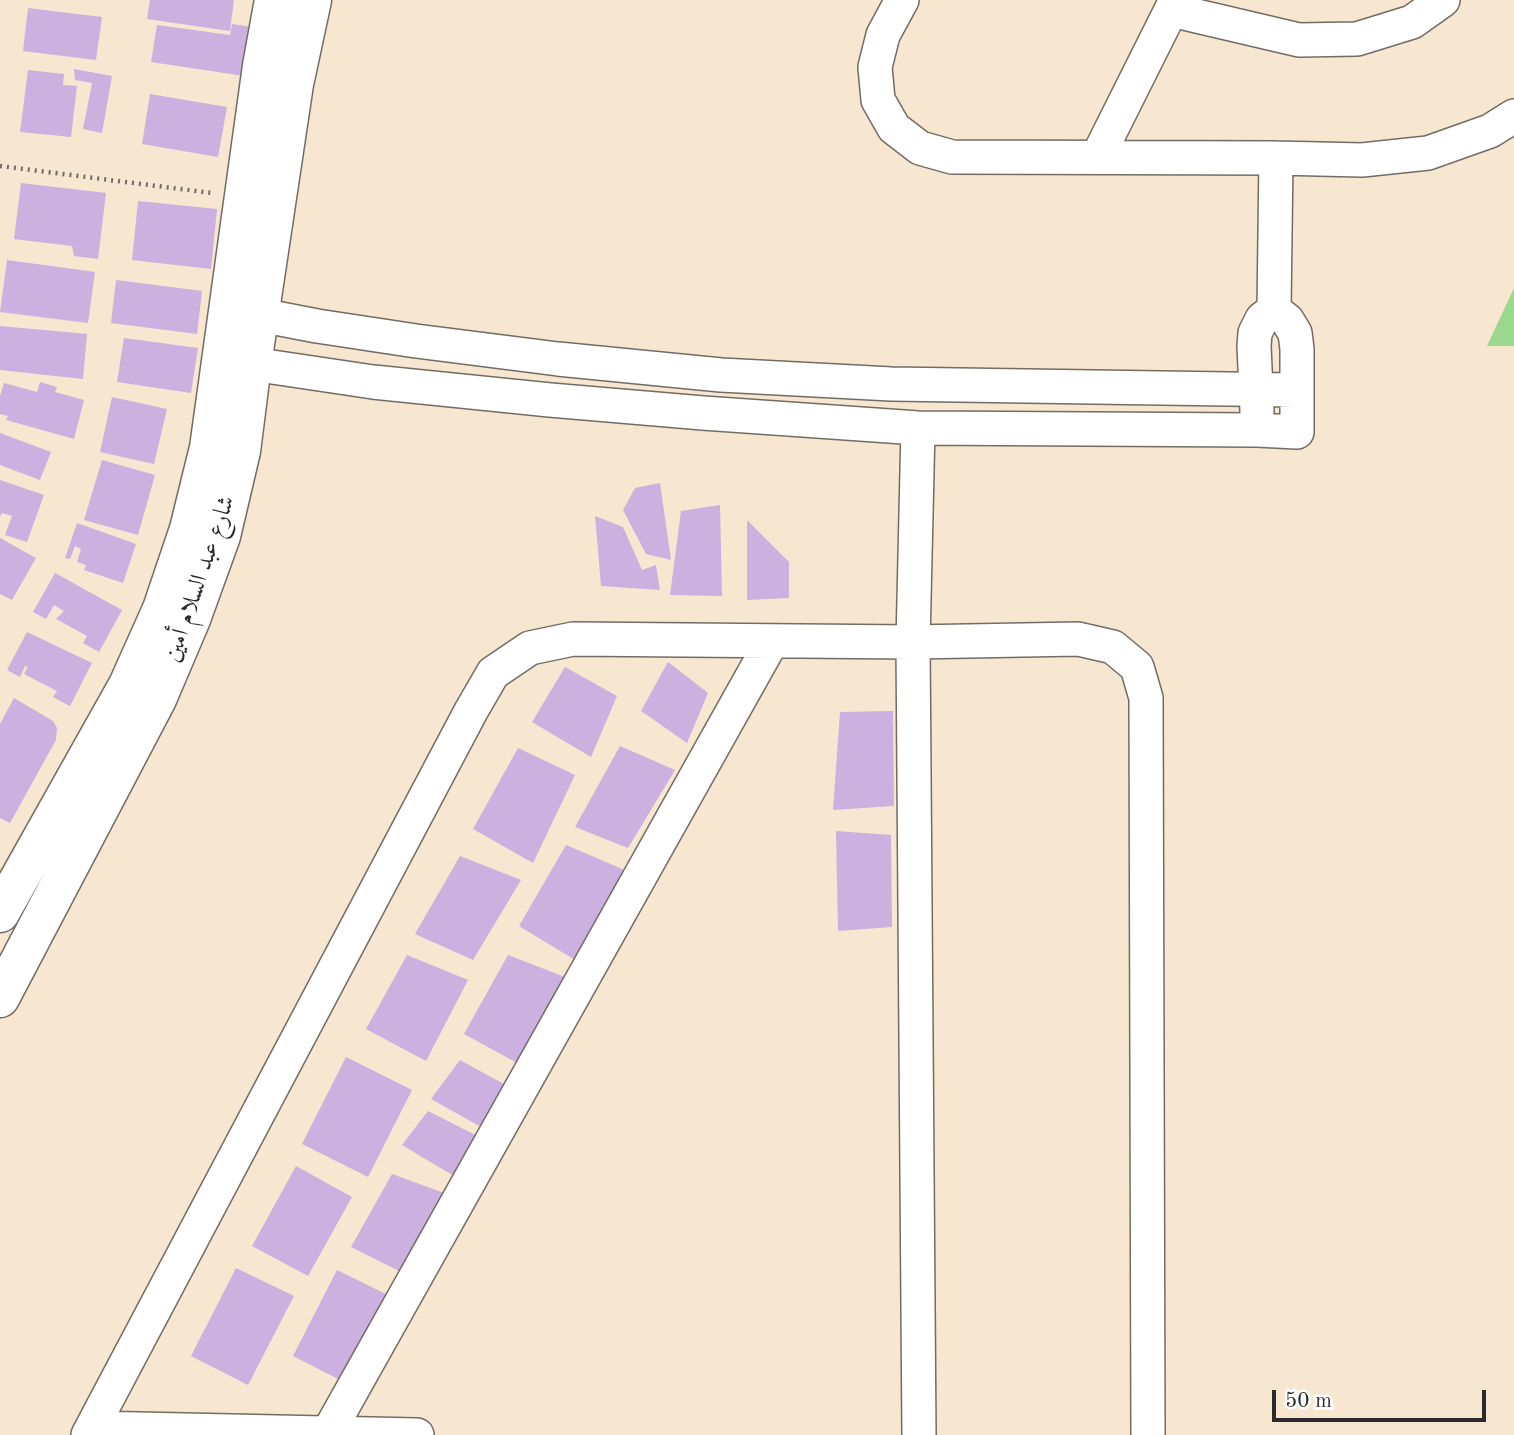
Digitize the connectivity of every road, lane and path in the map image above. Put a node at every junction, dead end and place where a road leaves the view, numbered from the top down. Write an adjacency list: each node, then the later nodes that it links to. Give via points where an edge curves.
1 (274, 0): 10 (street, شارع عبد السلام أمين)
2 (312, 0): 12 (street, شارع عبد السلام أمين, via 294,84)
3 (902, 0): 7 (street, via 883,36 874,67 878,100 894,128 920,148 952,157)
4 (1443, 0): 5 (street, via 1412,22 1357,39 1299,40)
5 (1174, 5): 7 (street)
6 (1514, 116): 8 (street, via 1490,131 1428,153 1362,160)
7 (1098, 156): 8 (street)
8 (1276, 158): 11 (street)
9 (0, 166): 10 (path)
10 (244, 197): 20 (street, شارع عبد السلام أمين, via 209,447 189,529 162,609 128,685)
11 (1274, 310): 14 (street, via 1262,319 1255,333); 15 (street, via 1295,333)
12 (260, 315): 13 (street, شارع عبد السلام أمين); 14 (street, via 416,341 721,375 891,384)
13 (252, 364): 16 (street, via 536,399); 21 (street, شارع عبد السلام أمين, via 230,499 191,619 157,699)
14 (1257, 390): 15 (street); 17 (street)
15 (1296, 390): 17 (street, via 1297,432)
16 (918, 428): 17 (street); 19 (street)
17 (1257, 430)
18 (772, 641): 19 (street); 22 (street, via 573,639 530,648 494,673); 23 (street)
19 (913, 642): 25 (street); 26 (street, via 1078,639 1113,647 1137,667 1146,698)
20 (2, 906)
21 (0, 998)
22 (90, 1431): 23 (street)
23 (328, 1433): 24 (street)
24 (416, 1435)
25 (919, 1435)
26 (1148, 1435)

